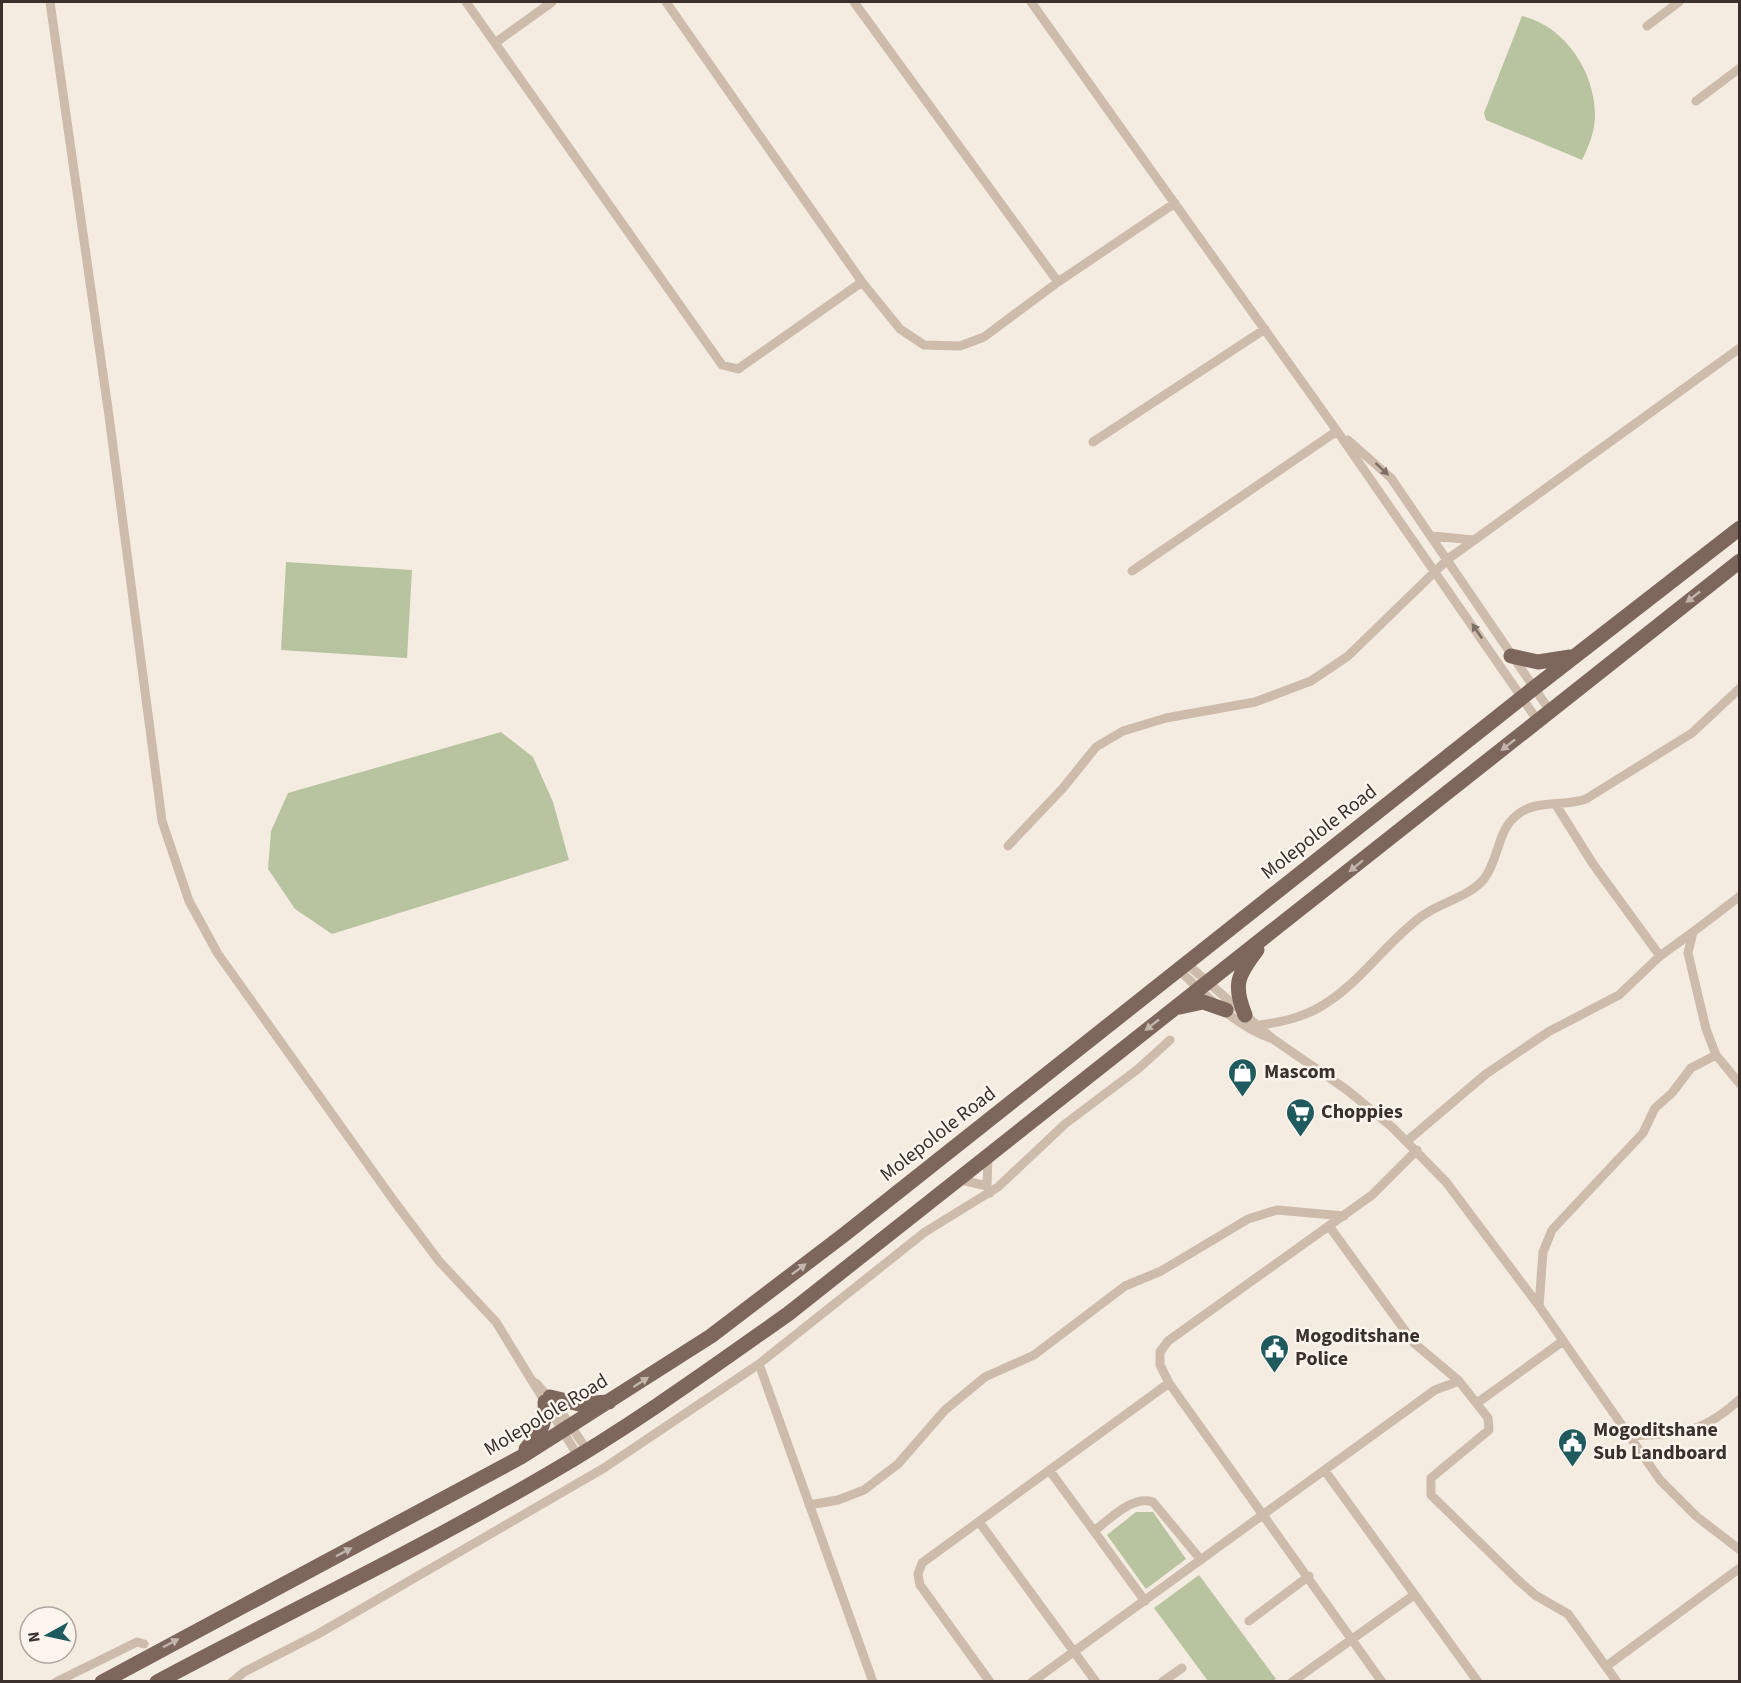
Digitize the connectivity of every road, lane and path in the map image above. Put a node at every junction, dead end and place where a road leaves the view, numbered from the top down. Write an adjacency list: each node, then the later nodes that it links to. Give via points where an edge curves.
1 (50, 2): 62 (street, via 162,821 189,901 218,954 393,1201 439,1261 496,1322)
2 (466, 2): 9 (street)
3 (552, 2): 9 (street)
4 (855, 2): 14 (street)
5 (1031, 2): 12 (street)
6 (1679, 2): 8 (street)
7 (671, 3): 13 (street)
8 (1647, 26)
9 (495, 43): 13 (street, via 722,365 738,369)
10 (1740, 68): 11 (street)
11 (1696, 101)
12 (1175, 203): 14 (street); 15 (street)
13 (862, 282): 14 (street, via 900,329 924,345 960,346 984,337)
14 (1058, 282)
15 (1265, 329): 17 (street); 18 (street)
16 (1740, 348): 21 (street)
17 (1337, 431): 20 (street, one-way to 20, via 1391,478); 24 (street); 25 (street)
18 (1093, 442)
19 (1740, 528): 28 (main road, Molepolole Road)
20 (1432, 536): 21 (street); 22 (street)
21 (1474, 540): 22 (street)
22 (1448, 559): 25 (street); 26 (street)
23 (1740, 561): 32 (main road, one-way to 32)
24 (1132, 571)
25 (1436, 572): 27 (street, one-way to 25); 34 (street, via 1348,656 1311,681 1255,702 1166,718 1123,731 1096,747)
26 (1502, 642): 27 (street); 29 (street)
27 (1491, 651): 31 (street)
28 (1575, 655): 29 (main road, via 1538,662); 31 (main road, Molepolole Road)
29 (1511, 656): 31 (street)
30 (1740, 688): 33 (street, via 1692,733 1658,757 1586,799)
31 (1528, 692): 32 (street); 32 (street); 39 (main road, Molepolole Road)
32 (1544, 716): 37 (main road, one-way to 37)
33 (1556, 805): 38 (street, via 1586,855); 44 (street, via 1535,806 1518,814 1507,826 1496,861 1482,882 1411,924 1338,994 1299,1017)
34 (1008, 846)
35 (1740, 896): 36 (street)
36 (1693, 932): 38 (street); 47 (street, via 1688,953 1690,968)
37 (1268, 936): 40 (main road); 43 (main road, via 1242,970 1237,984)
38 (1660, 956): 49 (street, via 1619,995 1548,1032 1485,1074)
39 (1183, 967): 40 (street); 63 (main road, Molepolole Road, one-way to 39, via 711,1336 827,1248)
40 (1202, 986): 41 (main road); 42 (street); 43 (street)
41 (1171, 1010): 42 (main road, via 1196,1002); 51 (main road, one-way to 51)
42 (1226, 1010): 45 (street, via 1260,1035)
43 (1245, 1015): 44 (street)
44 (1260, 1025): 45 (street)
45 (1273, 1039): 49 (street, via 1347,1090)
46 (1170, 1040): 53 (street)
47 (1716, 1055): 48 (street); 56 (street, via 1691,1068 1655,1108 1643,1133 1552,1230 1543,1252)
48 (1740, 1084)
49 (1407, 1141): 50 (street)
50 (1417, 1150): 54 (street); 56 (street, via 1460,1199)
51 (988, 1155): 52 (main road); 53 (street)
52 (957, 1179): 53 (street); 67 (main road, via 788,1314)
53 (988, 1190): 58 (street, via 925,1232)
54 (1344, 1216): 55 (street); 71 (street, via 1277,1210 1255,1215 1161,1271 1125,1286 1034,1356 985,1377 945,1410 898,1464 864,1490)
55 (1329, 1226): 59 (street, via 1414,1342); 60 (street, via 1168,1341 1160,1352)
56 (1539, 1306): 57 (street)
57 (1563, 1341): 64 (street); 66 (street)
58 (759, 1364): 71 (street); 90 (street, via 604,1468)
59 (1460, 1381): 64 (street); 70 (street, via 1435,1390)
60 (1168, 1383): 69 (street); 72 (street)
61 (1740, 1399): 66 (street, via 1693,1431)
62 (547, 1400): 63 (main road, via 579,1404); 65 (street); 68 (main road, via 543,1428)
63 (612, 1401): 65 (main road, Molepolole Road)
64 (1477, 1403): 85 (street, via 1488,1418 1489,1430 1431,1478 1431,1494 1519,1581 1568,1614)
65 (567, 1430): 67 (street); 68 (main road, Molepolole Road)
66 (1630, 1436): 75 (street, via 1660,1480 1696,1516)
67 (582, 1453): 89 (main road, via 418,1546)
68 (521, 1457): 88 (main road, Molepolole Road, one-way to 68)
69 (1050, 1471): 73 (street); 74 (street)
70 (1325, 1471): 72 (street); 79 (street)
71 (809, 1505): 91 (street)
72 (1264, 1515): 76 (street); 78 (street)
73 (980, 1523): 84 (street); 92 (street, via 922,1563 918,1574 920,1585)
74 (1094, 1531): 76 (street, via 1134,1502 1147,1500 1153,1502); 80 (street)
75 (1740, 1550)
76 (1201, 1560): 80 (street)
77 (1740, 1568): 85 (street)
78 (1309, 1576): 81 (street); 82 (street)
79 (1414, 1595): 82 (street); 98 (street)
80 (1145, 1601): 84 (street)
81 (1249, 1621)
82 (1352, 1637): 96 (street); 97 (street)
83 (144, 1644): 87 (street, via 137,1642)
84 (1074, 1651): 93 (street); 94 (street)
85 (1608, 1665): 99 (street)
86 (1182, 1668): 95 (street)
87 (56, 1682)
88 (102, 1682)
89 (158, 1682)
90 (232, 1682)
91 (873, 1682)
92 (990, 1682)
93 (1032, 1682)
94 (1096, 1682)
95 (1162, 1682)
96 (1292, 1682)
97 (1382, 1682)
98 (1478, 1682)
99 (1617, 1682)

